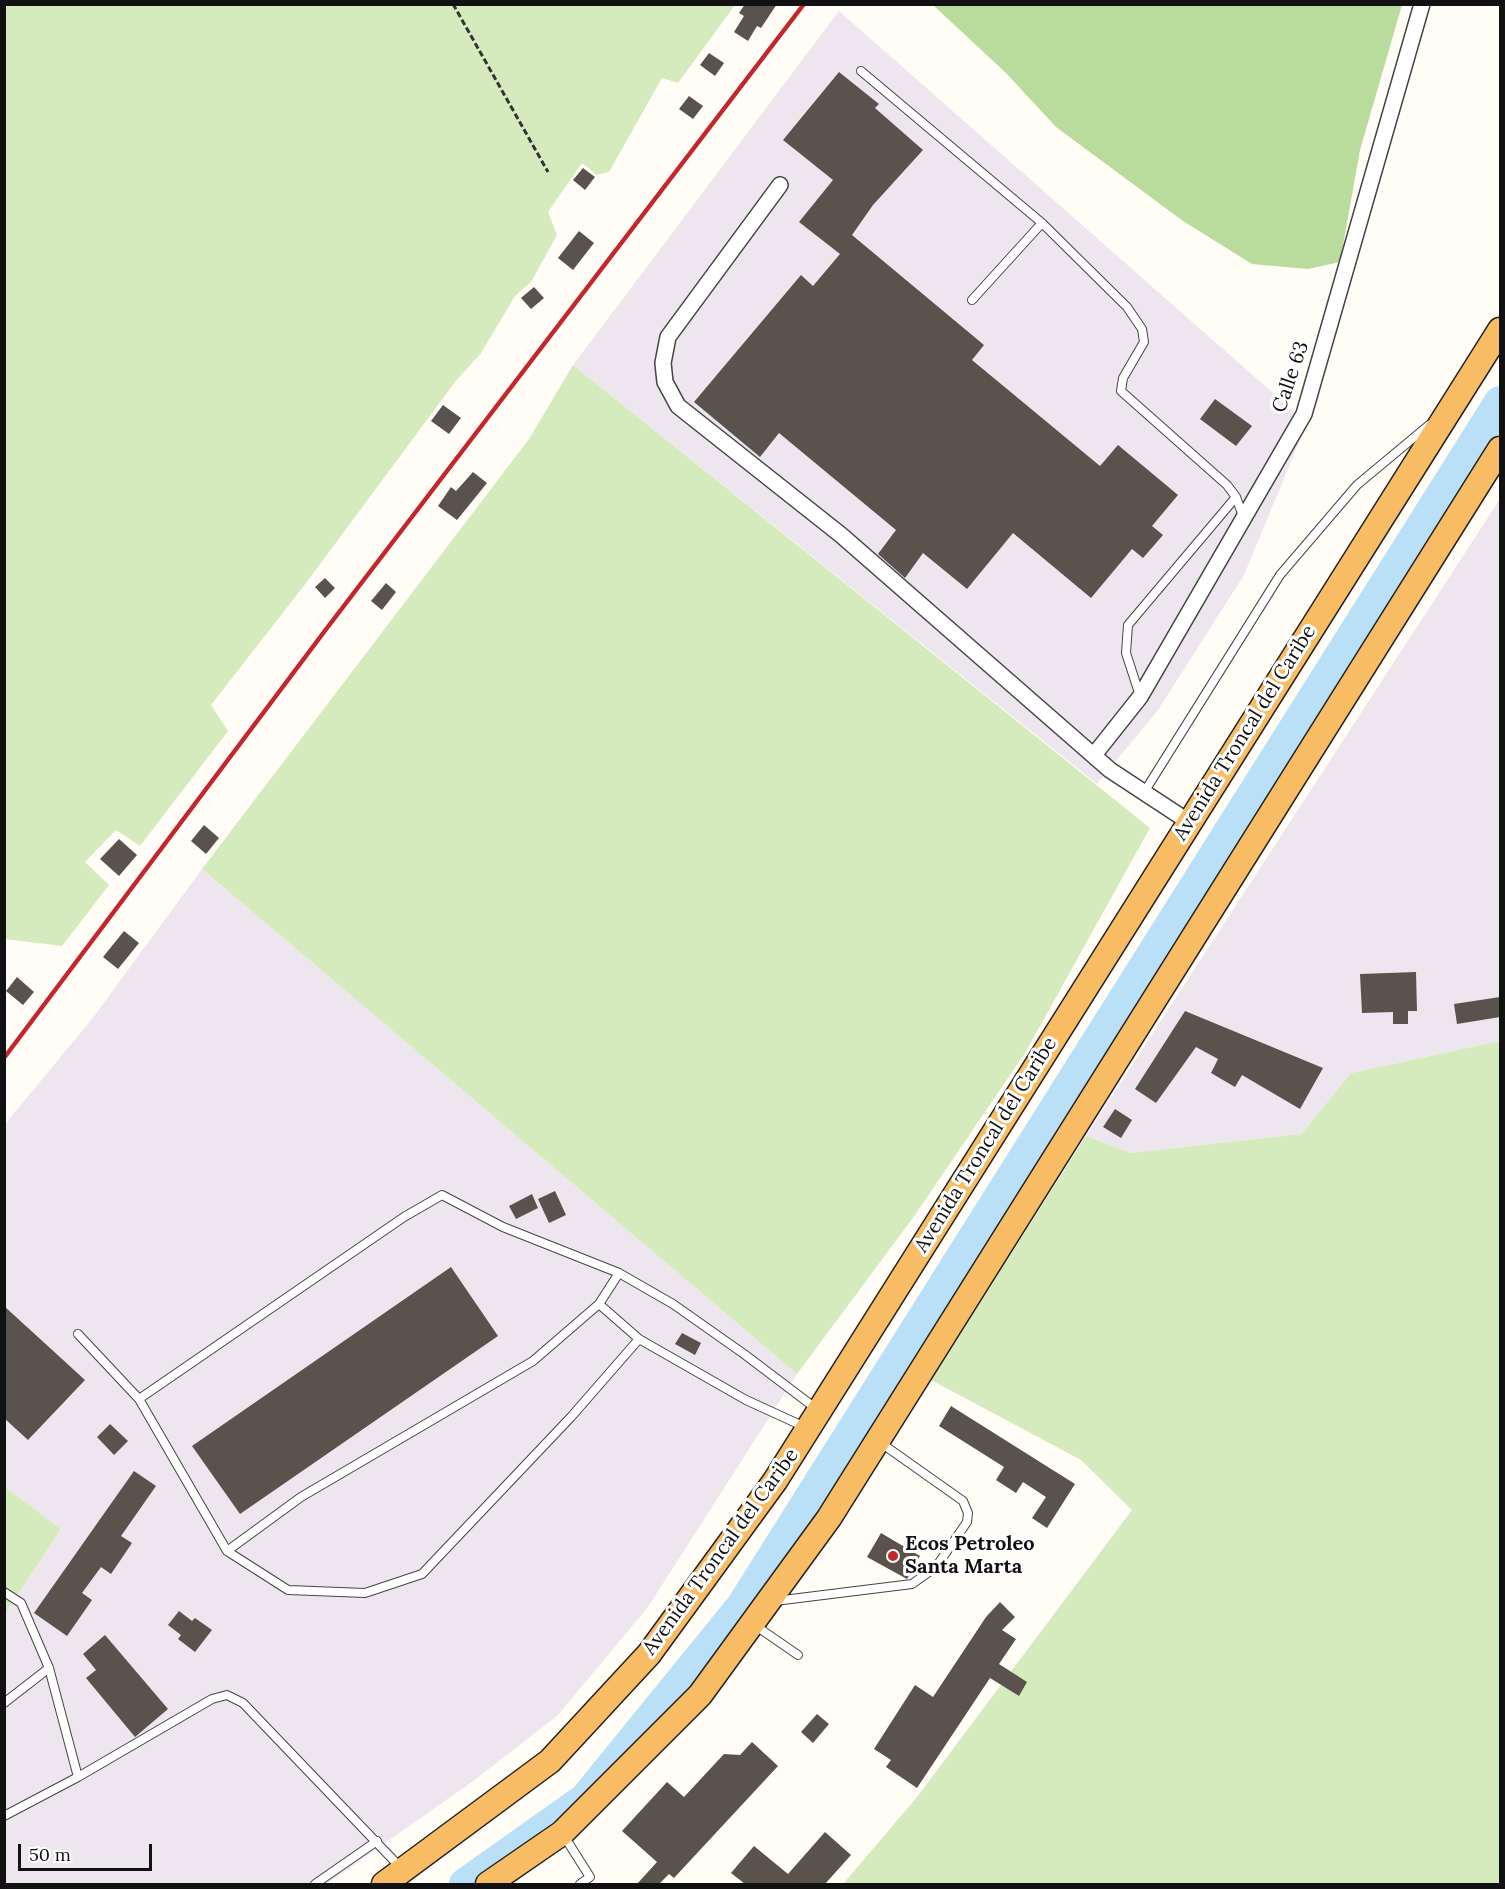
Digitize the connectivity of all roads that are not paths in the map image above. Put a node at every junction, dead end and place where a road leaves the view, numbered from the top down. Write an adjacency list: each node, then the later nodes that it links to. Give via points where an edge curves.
1 (1422, 4): 10 (street, Calle 63, via 1304,414)
2 (861, 71): 4 (lane)
3 (780, 185): 12 (street, via 668,338 663,363 665,382 678,406 841,535)
4 (1042, 223): 5 (lane); 9 (lane, via 1127,307 1142,329 1144,342 1123,378 1121,391)
5 (972, 300)
6 (1500, 330): 7 (highway, Avenida Troncal del Caribe)
7 (1449, 409): 13 (lane, via 1357,485 1280,575); 14 (highway, Avenida Troncal del Caribe)
8 (1500, 449): 21 (highway)
9 (1236, 497): 10 (lane); 11 (lane, via 1128,625 1126,653)
10 (1244, 517): 11 (street, Calle 63)
11 (1140, 697): 12 (street, Calle 63)
12 (1094, 755): 13 (street)
13 (1143, 794): 14 (street)
14 (1189, 822): 20 (highway, Avenida Troncal del Caribe)
15 (619, 1273): 16 (lane); 19 (lane, via 503,1227 442,1195); 20 (lane, via 696,1319)
16 (598, 1304): 18 (lane); 22 (lane, via 533,1361 301,1497)
17 (78, 1334): 19 (lane)
18 (639, 1339): 20 (lane, via 746,1400); 22 (lane, via 422,1574 365,1593 288,1590)
19 (139, 1399): 22 (lane)
20 (814, 1420): 34 (highway, Avenida Troncal del Caribe, via 775,1481 649,1654 550,1761)
21 (878, 1440): 24 (highway, via 829,1518); 24 (lane, via 963,1501 967,1522 936,1567 912,1584)
22 (227, 1551)
23 (4, 1592): 27 (lane, via 21,1603)
24 (768, 1602): 25 (highway)
25 (752, 1623): 26 (lane); 31 (highway, via 700,1695)
26 (798, 1655)
27 (49, 1668): 28 (lane); 29 (lane)
28 (4, 1703)
29 (78, 1777): 30 (lane); 32 (lane, via 212,1699 227,1695 243,1703)
30 (4, 1816)
31 (562, 1833): 33 (lane); 36 (highway)
32 (377, 1840): 34 (lane); 35 (lane)
33 (590, 1877): 37 (lane); 38 (lane)
34 (393, 1878)
35 (315, 1884)
36 (489, 1884)
37 (580, 1884)
38 (596, 1884)

